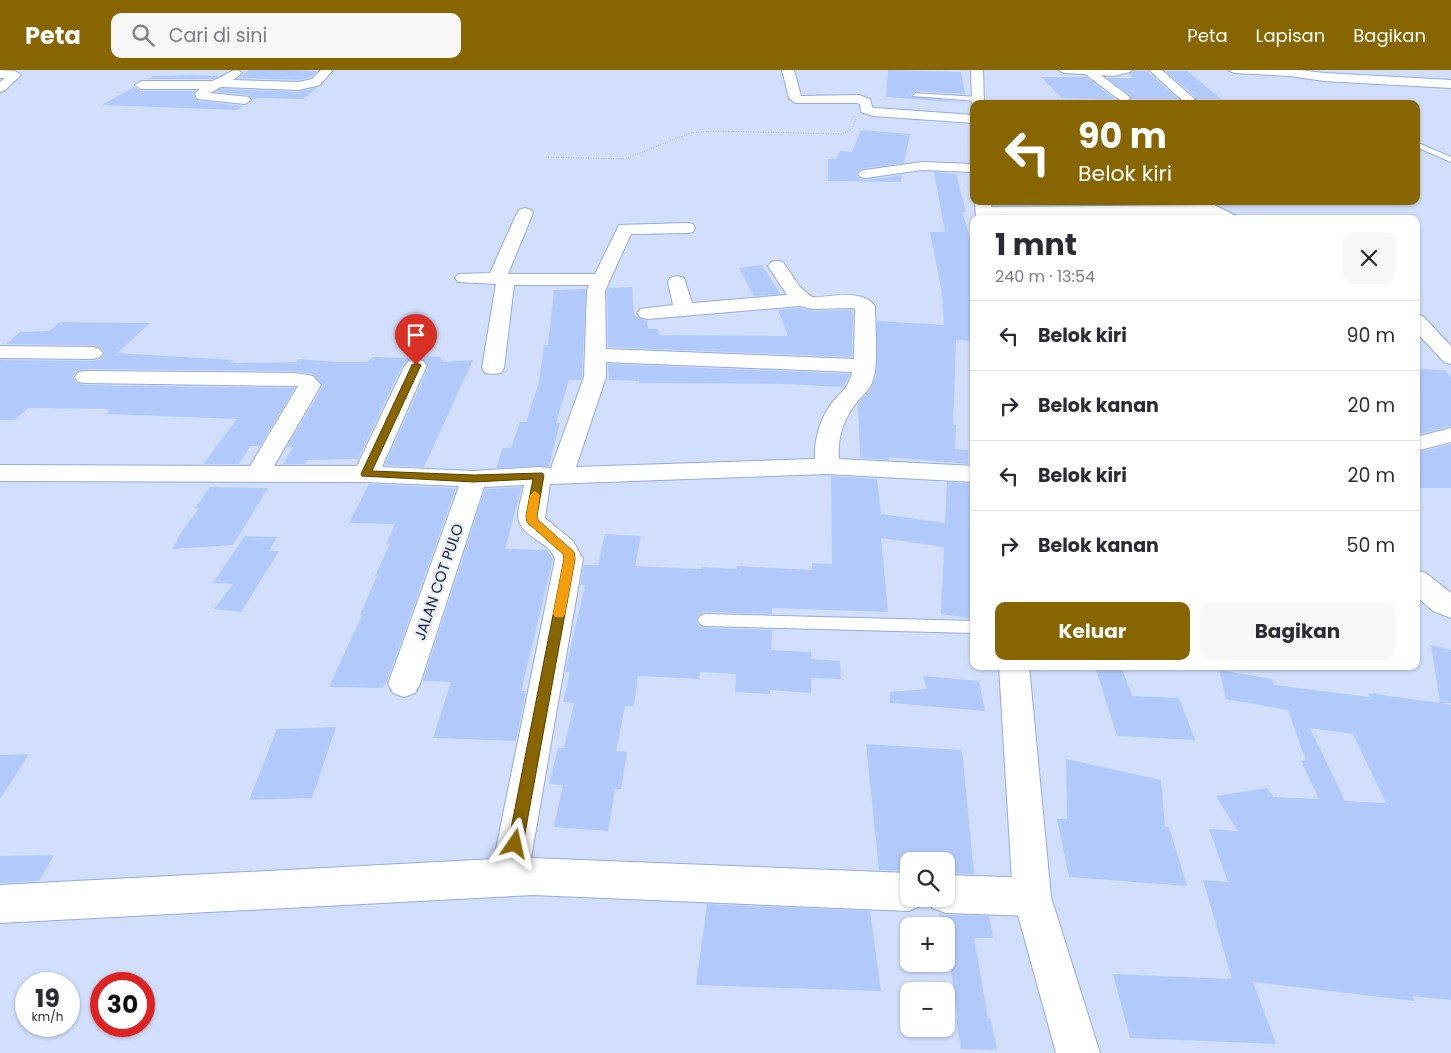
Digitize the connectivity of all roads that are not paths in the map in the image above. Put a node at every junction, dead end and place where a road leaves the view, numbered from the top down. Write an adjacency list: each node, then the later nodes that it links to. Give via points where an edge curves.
1 (241, 70): 13 (street)
2 (327, 70): 13 (street, via 316,82 299,86)
3 (788, 70): 26 (street, via 795,98 859,99 866,102 868,111)
4 (977, 70): 21 (street)
5 (1064, 70): 10 (street)
6 (1126, 70): 10 (street)
7 (1155, 70): 22 (street)
8 (1234, 70): 14 (street)
9 (17, 72): 11 (street); 16 (street)
10 (1089, 72): 18 (street)
11 (0, 74)
12 (166, 84): 13 (street); 15 (street); 19 (street)
13 (217, 84): 20 (street, via 201,96)
14 (1451, 84)
15 (141, 85)
16 (0, 88)
17 (915, 95): 23 (lane)
18 (1125, 98)
19 (143, 99)
20 (250, 100)
21 (976, 100)
22 (1191, 100)
23 (970, 104)
24 (970, 105): 25 (street)
25 (921, 108)
26 (970, 119)
27 (1420, 146): 28 (lane)
28 (1451, 160)
29 (970, 168): 30 (street, via 922,166)
30 (864, 174)
31 (1148, 206): 32 (street, via 1096,213); 34 (street, via 1214,210)
32 (983, 211)
33 (525, 213): 38 (street)
34 (1223, 215)
35 (687, 228): 39 (street, via 625,229)
36 (777, 266): 41 (street)
37 (464, 278): 38 (street)
38 (501, 279): 39 (street); 51 (street)
39 (601, 280): 47 (street, via 596,291)
40 (677, 282): 42 (street)
41 (802, 300): 42 (street); 50 (street, via 853,302 865,306)
42 (684, 310): 43 (street)
43 (647, 313)
44 (1420, 324): 48 (street)
45 (0, 352): 46 (street)
46 (93, 353)
47 (595, 355): 50 (street); 60 (street, via 595,377)
48 (1451, 358)
49 (416, 365): 58 (street)
50 (864, 366): 55 (street, via 861,383 839,409 830,429)
51 (493, 368)
52 (86, 377): 57 (street, via 305,381 310,386)
53 (1451, 435): 54 (street)
54 (1420, 443)
55 (826, 466): 59 (street); 60 (street)
56 (0, 473): 57 (street)
57 (257, 474): 58 (street)
58 (366, 474): 61 (street)
59 (970, 474)
60 (550, 475): 61 (street); 68 (street, via 531,516 533,522 564,547 569,559)
61 (474, 479): 67 (street, JALAN COT PULO)
62 (1420, 584): 63 (street)
63 (1451, 607)
64 (705, 620): 65 (lane)
65 (970, 627)
66 (1014, 670): 71 (street)
67 (404, 684)
68 (509, 877): 69 (street); 72 (street)
69 (900, 892)
70 (955, 894): 71 (street)
71 (1032, 897): 73 (street)
72 (0, 904)
73 (1078, 1053)

